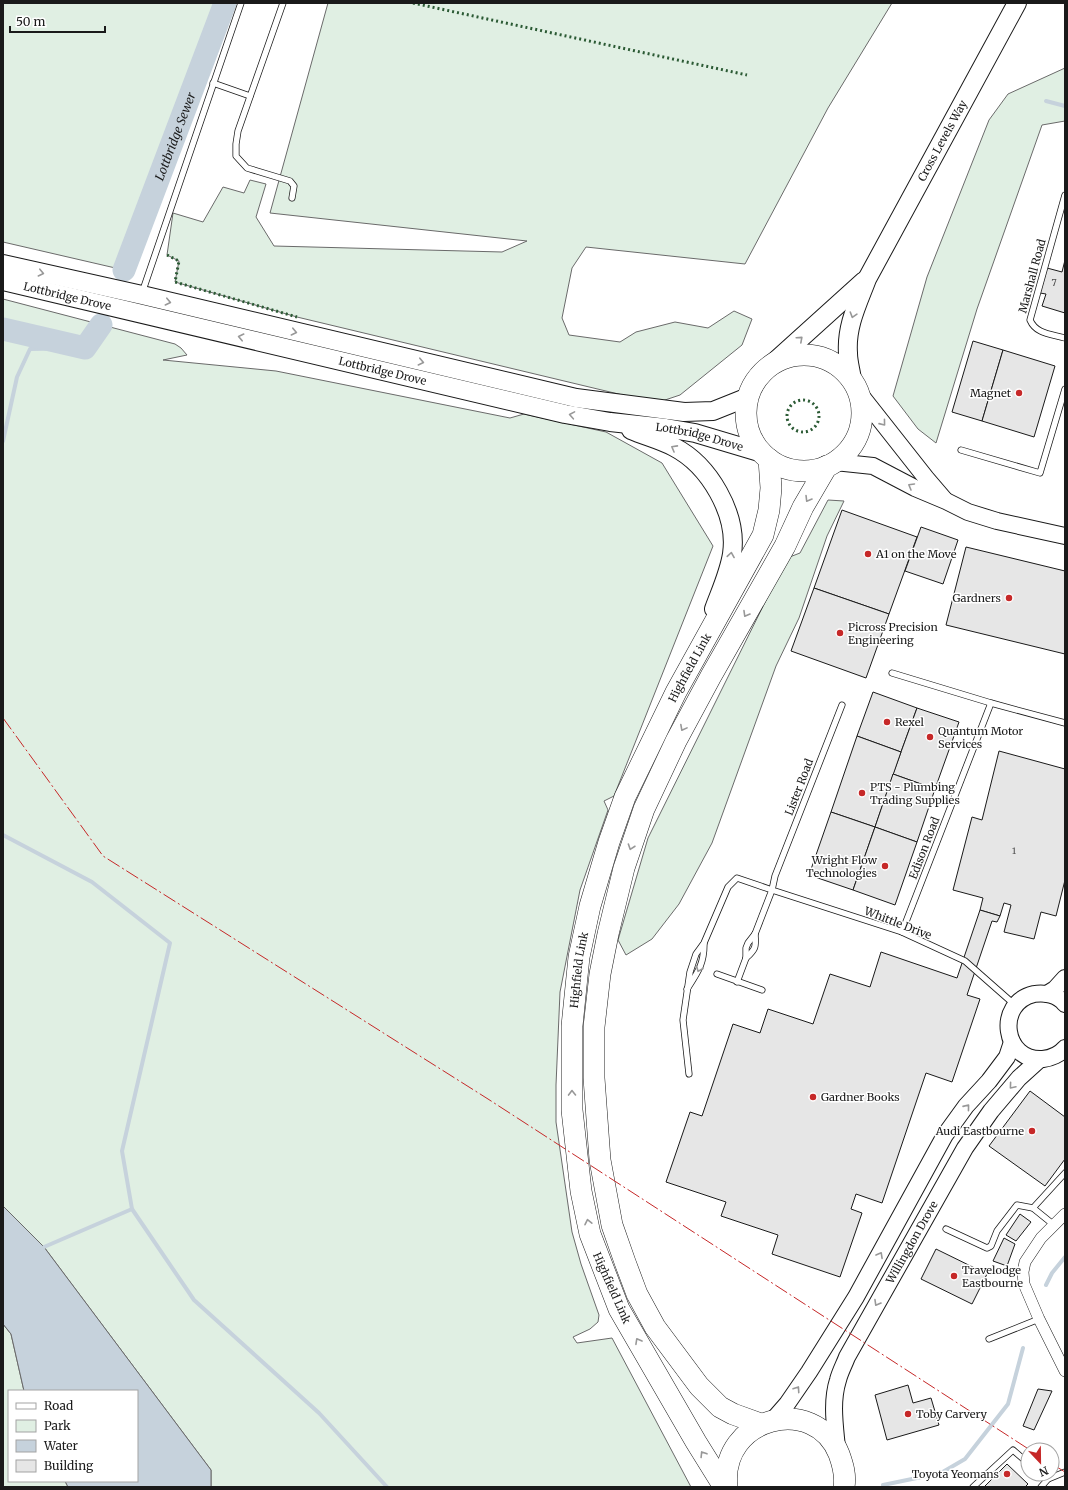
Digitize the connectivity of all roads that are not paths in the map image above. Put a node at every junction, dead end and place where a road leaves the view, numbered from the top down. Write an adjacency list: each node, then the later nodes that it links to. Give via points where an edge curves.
1 (241, 3): 4 (lane)
2 (283, 3): 5 (lane)
3 (1017, 3): 9 (main road, Cross Levels Way)
4 (213, 83): 5 (lane); 11 (lane)
5 (250, 96): 7 (lane, via 238,131 236,156 247,168 290,181 294,186)
6 (1065, 196): 12 (lane, Marshall Road, via 1030,320 1038,331)
7 (292, 198)
8 (3, 264): 11 (main road, Lottbridge Drove, one-way to 11)
9 (867, 279): 13 (main road, Cross Levels Way, one-way to 9); 14 (main road, Cross Levels Way, one-way to 14, via 849,329 848,353)
10 (3, 281): 17 (main road, Lottbridge Drove, one-way to 10, via 565,414)
11 (142, 295): 16 (main road, Lottbridge Drove, one-way to 16, via 576,398 684,412 713,411)
12 (1065, 338)
13 (771, 365): 14 (highway, via 785,358 815,356 830,360 842,369); 16 (highway, via 753,385)
14 (856, 386): 20 (highway, via 862,408 861,424 856,439 847,452); 21 (street, one-way to 21)
15 (1065, 389): 18 (lane, via 1040,472)
16 (748, 397): 19 (highway, via 748,427 753,441)
17 (610, 422): 19 (main road, Lottbridge Drove, via 695,433); 23 (main road, one-way to 17, via 732,552 732,528 724,501 712,480 675,447)
18 (961, 450)
19 (766, 456): 20 (highway, via 784,467 799,470 813,470); 23 (highway, Highfield Link, via 771,488 763,535)
20 (831, 464): 21 (street, one-way to 20, via 873,466); 48 (highway, Highfield Link, one-way to 48, via 803,507 785,546 710,676 644,809 624,868 608,934 594,1027 594,1078 600,1160 612,1225 638,1294 655,1327 699,1386 720,1407 733,1414)
21 (946, 501): 22 (street, via 968,512 997,521)
22 (1065, 536)
23 (702, 646): 51 (highway, Highfield Link, one-way to 23, via 619,1309 603,1270 590,1234 581,1191 572,1110 572,1026 579,957 590,906 608,842 625,797 648,747)
24 (892, 674): 25 (lane)
25 (991, 703): 27 (lane); 29 (lane, Edison Road)
26 (842, 705): 28 (lane, Lister Road, via 775,876)
27 (1065, 723)
28 (772, 890): 29 (lane, Whittle Drive); 32 (lane, via 755,934 748,942 746,958); 39 (lane, Whittle Drive, via 737,878 728,887 704,943 704,958 698,974 686,991 683,1020)
29 (902, 932): 36 (lane, Whittle Drive, via 965,961)
30 (717, 974): 32 (lane)
31 (1065, 978): 34 (street)
32 (737, 982): 33 (lane)
33 (762, 990)
34 (1047, 994): 35 (street); 36 (street, via 1030,995)
35 (1065, 1004)
36 (1016, 1005): 37 (street, via 1008,1023)
37 (1012, 1042): 38 (street, via 1017,1049 1031,1057); 48 (street, Willingdon Drove, one-way to 37, via 787,1404 809,1372 856,1296 945,1135 1007,1057)
38 (1056, 1056): 49 (street, Willingdon Drove, one-way to 49, via 1019,1078 965,1148 847,1357 838,1380 835,1397 834,1421)
39 (689, 1074)
40 (1065, 1173): 41 (lane)
41 (1033, 1208): 43 (lane); 44 (lane, via 1017,1205 997,1231 991,1246 987,1248)
42 (1065, 1214): 43 (street)
43 (1055, 1225): 45 (street, via 1041,1238 1025,1262 1023,1272 1024,1284)
44 (946, 1229)
45 (1039, 1319): 46 (lane); 47 (street)
46 (989, 1339)
47 (1065, 1371)
48 (767, 1422): 49 (highway, via 788,1419 803,1421 816,1427 828,1436); 52 (highway, via 747,1433 736,1446 729,1461)
49 (840, 1456): 53 (highway); 54 (highway)
50 (1020, 1456): 55 (lane, via 1013,1450)
51 (724, 1487)
52 (727, 1487)
53 (844, 1487)
54 (856, 1487)
55 (972, 1487)

